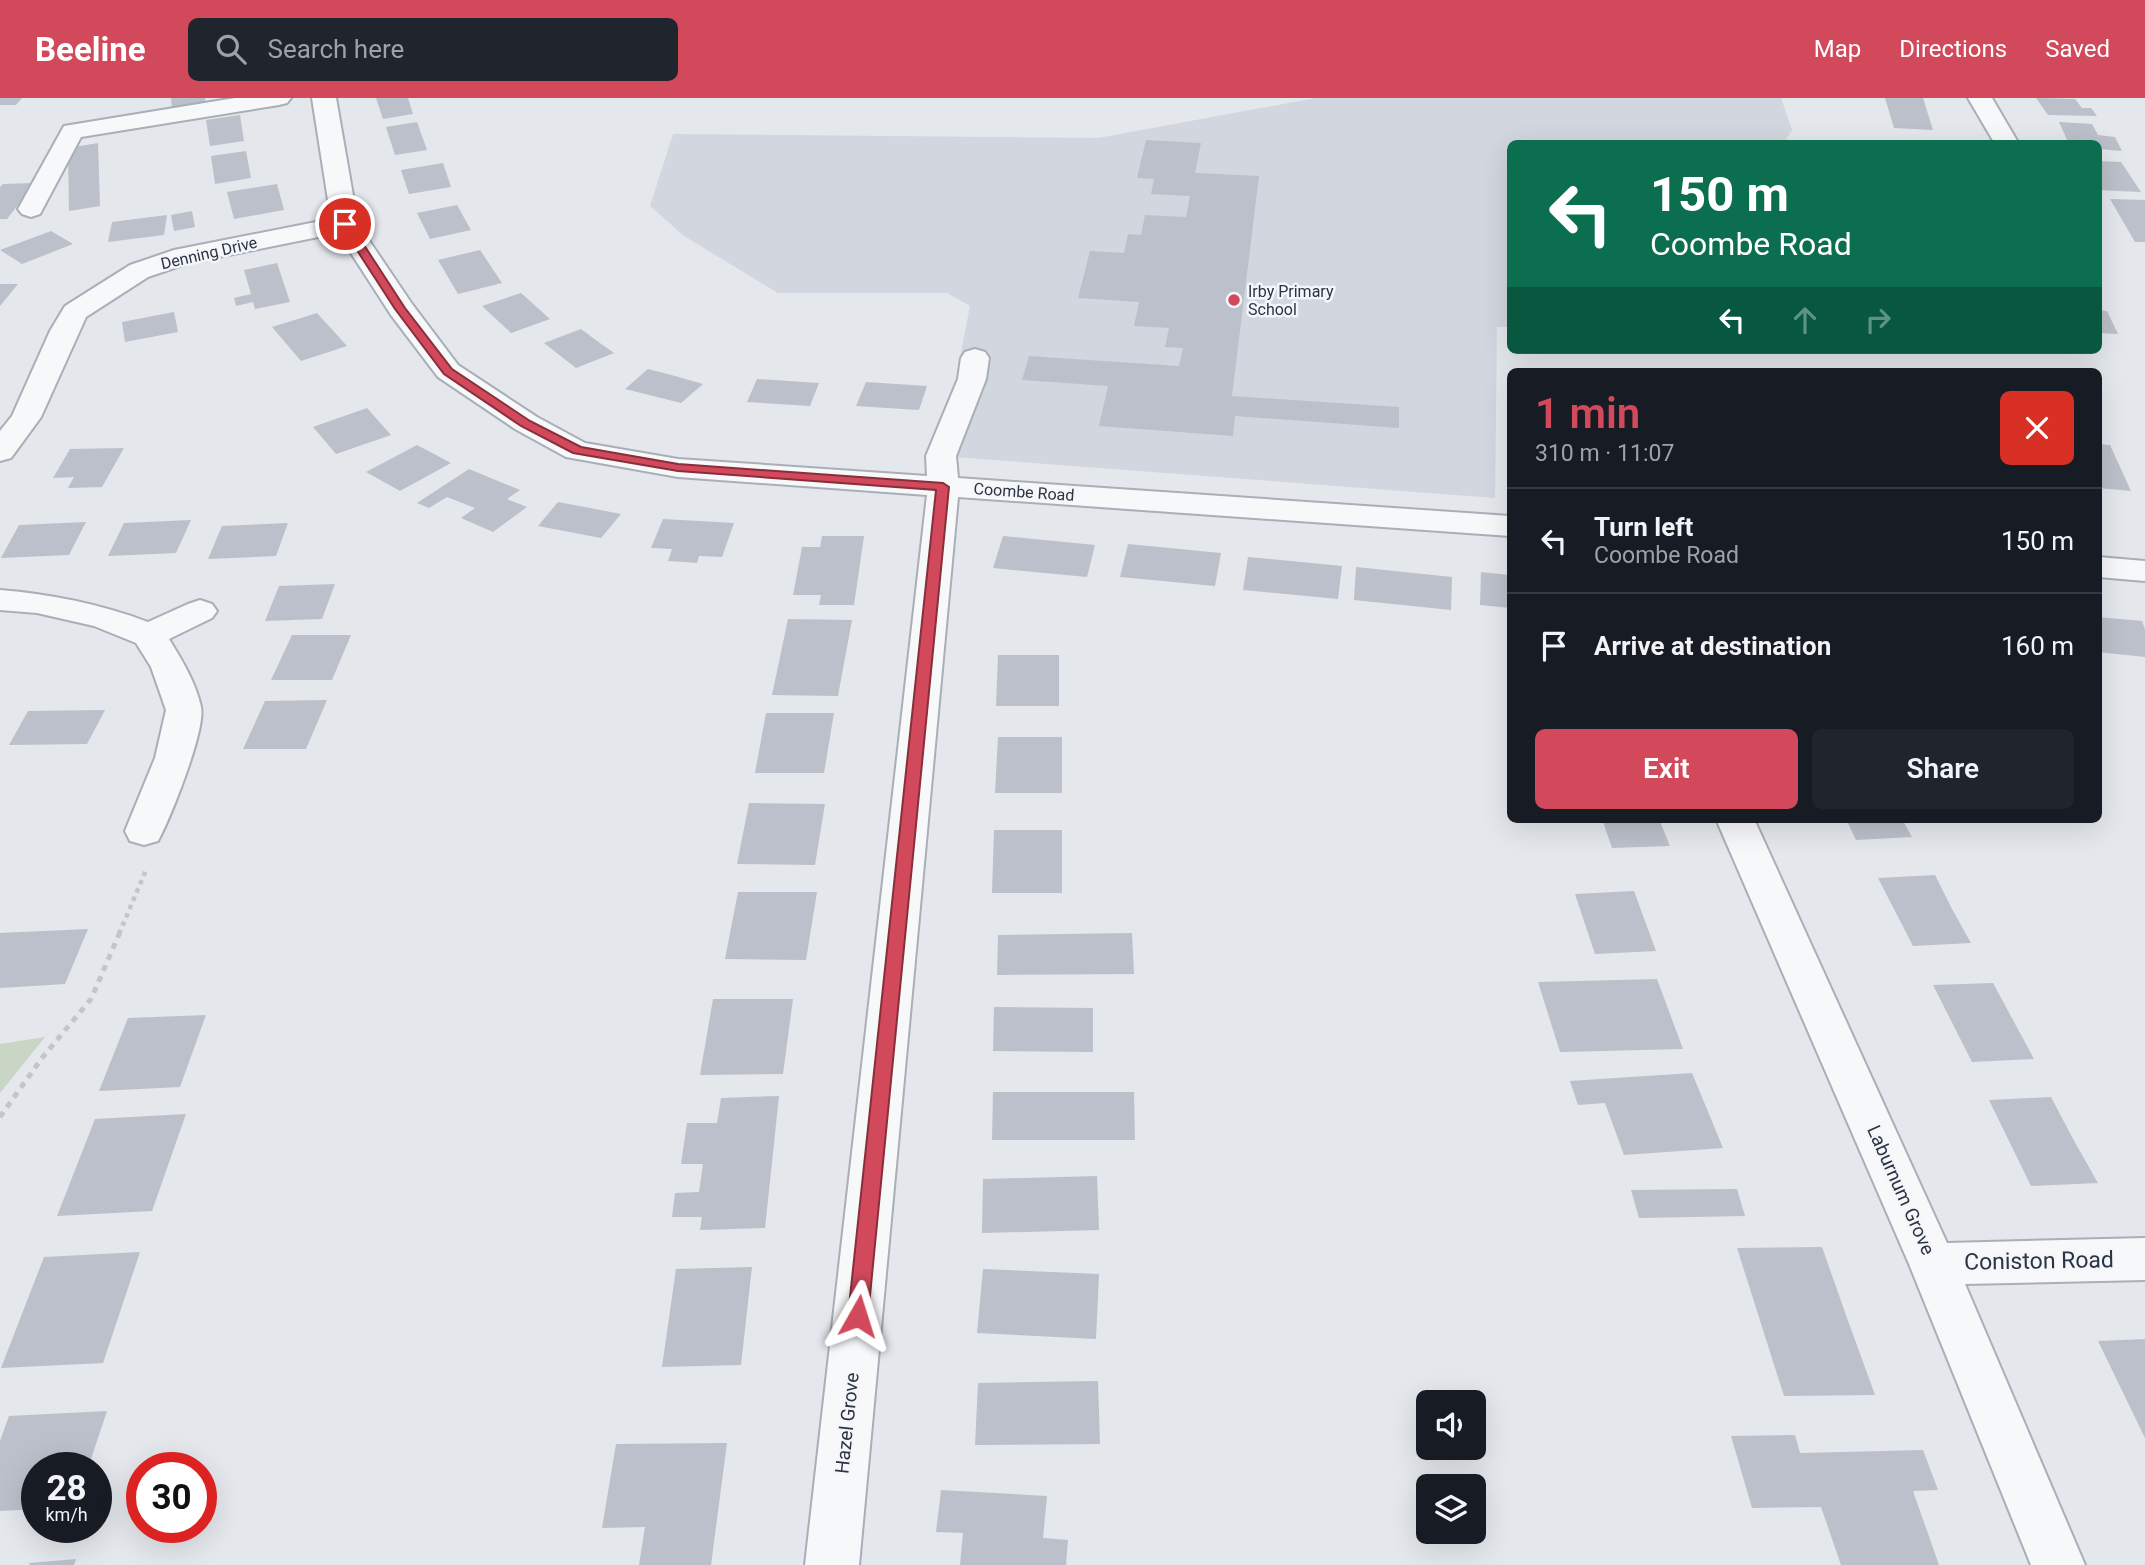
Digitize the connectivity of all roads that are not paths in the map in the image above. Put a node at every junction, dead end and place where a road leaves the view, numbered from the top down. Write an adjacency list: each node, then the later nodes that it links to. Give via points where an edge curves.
1 (279, 98): 5 (street, via 72,131)
2 (324, 98): 6 (street, Coombe Road)
3 (1980, 98): 4 (street)
4 (2005, 140)
5 (30, 209)
6 (345, 224): 8 (street, Denning Drive, via 183,256 139,271 100,295 75,312 26,417); 9 (street, Coombe Road, via 448,372 577,450 678,468)
7 (975, 358): 9 (street, Hazel Grove, via 972,379 941,456)
8 (0, 452)
9 (943, 487): 10 (street, Coombe Road); 20 (street, Hazel Grove)
10 (1507, 526)
11 (2102, 567): 12 (street)
12 (2145, 570)
13 (0, 600): 15 (street, via 103,617)
14 (200, 611): 15 (street)
15 (149, 635): 17 (street, via 169,667 184,710 173,758)
16 (1737, 823): 19 (street, Laburnum Grove)
17 (145, 831)
18 (2145, 1259): 19 (street, Coniston Road)
19 (1933, 1264): 21 (street, Laburnum Grove)
20 (832, 1565)
21 (2058, 1565)

